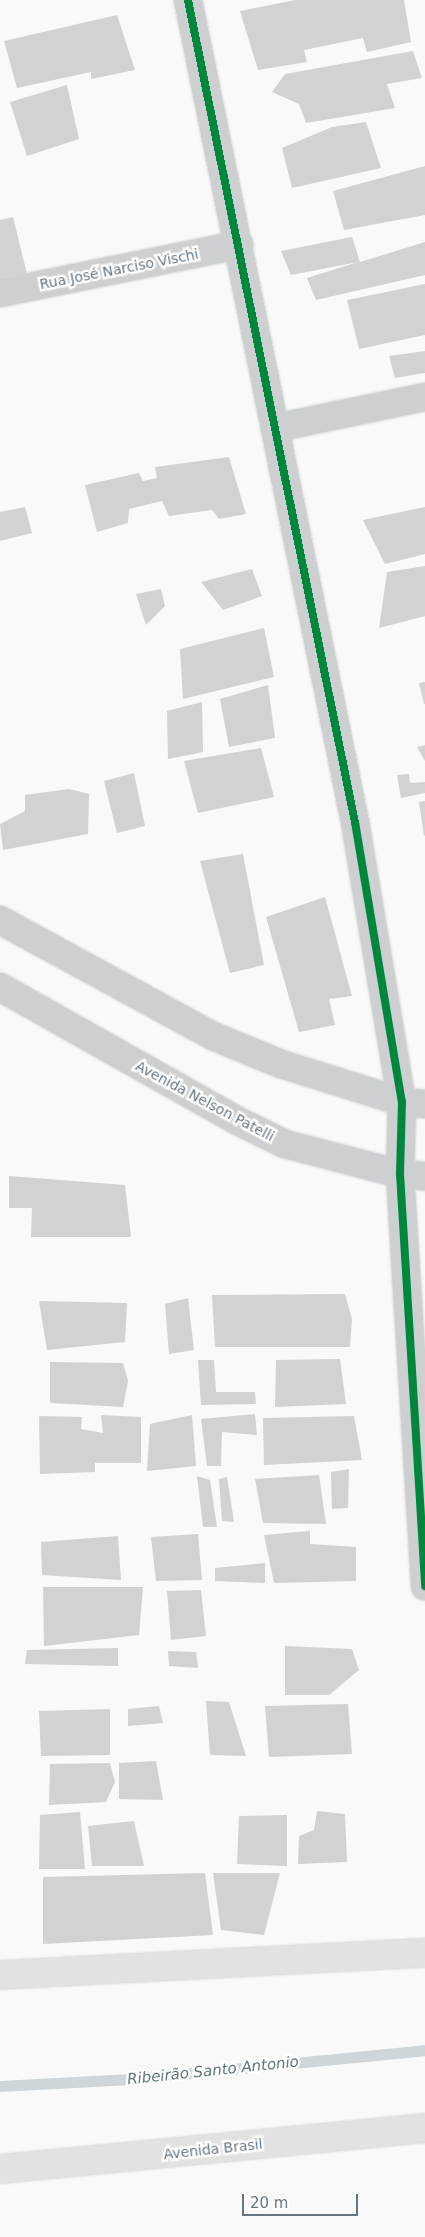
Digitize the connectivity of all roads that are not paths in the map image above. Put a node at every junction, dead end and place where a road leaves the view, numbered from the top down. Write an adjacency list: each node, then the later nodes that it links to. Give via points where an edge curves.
1 (188, 0): 2 (street)
2 (239, 245): 3 (street, Rua José Narciso Vischi); 5 (street)
3 (0, 293)
4 (425, 397): 5 (street)
5 (275, 428): 8 (street)
6 (0, 920): 8 (street, via 213,1036 281,1064)
7 (0, 987): 9 (street, Avenida Nelson Patelli, via 238,1121 285,1144)
8 (414, 1103): 9 (street)
9 (412, 1175): 10 (street)
10 (425, 1586)
11 (425, 1953): 12 (main road)
12 (0, 1974)
13 (425, 2128): 14 (main road, Avenida Brasil)
14 (0, 2169)

